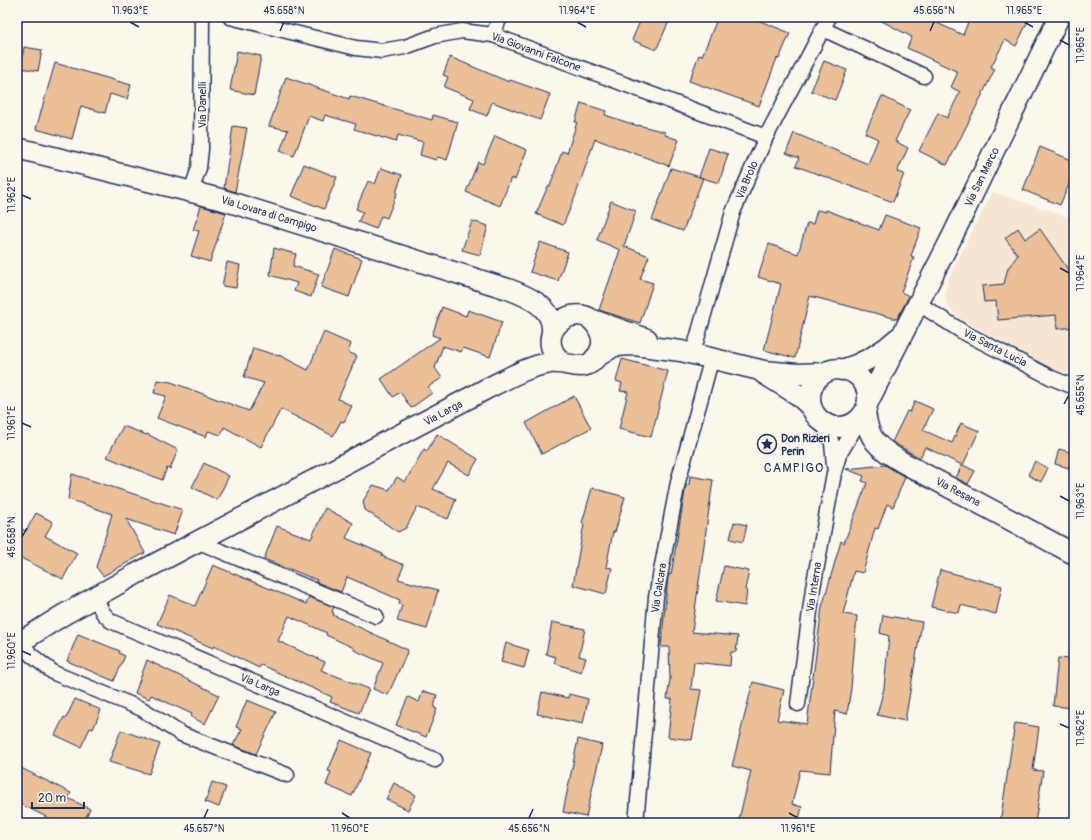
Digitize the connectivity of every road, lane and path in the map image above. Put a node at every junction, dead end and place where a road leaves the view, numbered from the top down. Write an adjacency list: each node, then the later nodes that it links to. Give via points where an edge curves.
1 (202, 17): 10 (street, Via Danelli, via 201,149 199,168)
2 (230, 17): 6 (street, Via Giovanni Falcone, via 356,48 382,51 462,31)
3 (500, 17): 6 (street)
4 (1059, 17): 12 (street, Via San Marco)
5 (824, 21): 7 (street); 8 (street, Via Brolo)
6 (493, 35): 8 (street, Via Giovanni Falcone)
7 (924, 76)
8 (766, 137): 16 (street, Via Brolo, via 733,212)
9 (17, 148): 10 (street, Via Lovara di Campigo)
10 (191, 191): 11 (street, Via Lovara di Campigo)
11 (517, 292): 13 (street, Via Lovara di Campigo, via 542,297); 15 (street, Via Lovara di Campigo, via 544,309 552,322)
12 (919, 304): 14 (street, Via San Marco); 22 (street, Via Santa Lucia, via 963,332)
13 (585, 317): 15 (street, via 566,317 558,323); 16 (street, Via Lovara di Campigo); 17 (street, via 597,326 601,335 601,348)
14 (901, 335): 20 (street, Via San Marco, via 867,359); 23 (street, Via San Marco)
15 (551, 336): 18 (street, via 553,353); 21 (street, Via Larga, via 537,359)
16 (696, 354): 17 (street, Via Lovara di Campigo, via 623,344 614,346); 19 (street, Via Lovara di Campigo); 35 (street, Via Calcara, via 678,482 656,597)
17 (595, 358): 18 (street, via 579,367)
18 (562, 362): 21 (street, Via Larga, via 541,365)
19 (756, 369): 20 (street, Via Lovara di Campigo, via 797,374); 24 (street, Via Lovara di Campigo, via 790,389)
20 (833, 371): 23 (street, via 851,372 864,384 867,393); 24 (street, via 817,379 812,388 810,398)
21 (518, 374): 27 (street, Via Larga)
22 (1074, 387)
23 (861, 417): 24 (street, via 842,427); 25 (street); 25 (street, Via Resana, via 868,432); 26 (street, Via Interna, via 839,455)
24 (822, 419): 26 (street, Via Interna, via 832,442)
25 (881, 449): 28 (street, Via Resana)
26 (834, 471): 32 (street, Via Interna, via 813,588)
27 (199, 542): 29 (street, Via Larga); 30 (street)
28 (1074, 554)
29 (95, 597): 31 (street, Via Larga); 33 (street, Via Larga, via 103,613 111,621)
30 (376, 616)
31 (19, 643): 34 (street, via 54,673 142,708 181,734)
32 (798, 704)
33 (435, 760)
34 (287, 775)
35 (636, 823)

